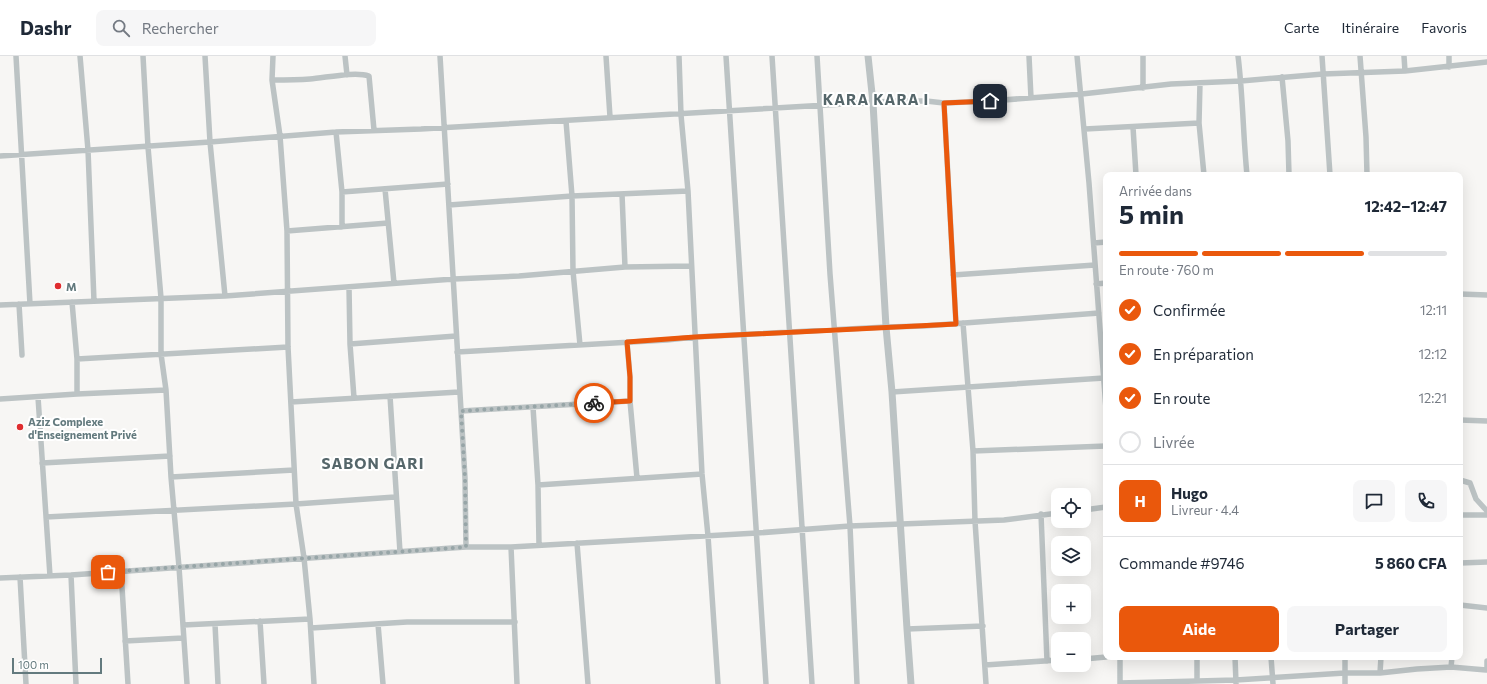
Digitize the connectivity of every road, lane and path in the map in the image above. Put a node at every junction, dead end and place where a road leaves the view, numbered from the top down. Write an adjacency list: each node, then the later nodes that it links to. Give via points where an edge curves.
1 (16, 56): 53 (street)
2 (80, 56): 52 (street)
3 (143, 56): 51 (street)
4 (206, 56): 50 (street)
5 (273, 56): 29 (street)
6 (345, 56): 27 (street)
7 (440, 56): 45 (street)
8 (606, 56): 41 (street)
9 (679, 56): 40 (street)
10 (726, 56): 39 (street)
11 (772, 56): 38 (street)
12 (817, 56): 37 (street)
13 (868, 56): 35 (street)
14 (1029, 56): 34 (street)
15 (1077, 56): 33 (street)
16 (1143, 56): 32 (street)
17 (1238, 56): 30 (street)
18 (1322, 56): 26 (street)
19 (1360, 56): 25 (street)
20 (1404, 56): 24 (street)
21 (1448, 56): 23 (street)
22 (1487, 62): 23 (street)
23 (1449, 67): 24 (street)
24 (1405, 71): 25 (street)
25 (1361, 73): 26 (street); 60 (street)
26 (1323, 74): 28 (street); 59 (street)
27 (347, 75): 29 (street); 47 (street, via 369,76)
28 (1282, 77): 30 (street); 58 (street)
29 (272, 80): 49 (street)
30 (1241, 80): 31 (street); 57 (street)
31 (1200, 83): 32 (street); 43 (street)
32 (1143, 88): 33 (street)
33 (1082, 94): 34 (street); 46 (street)
34 (1031, 98): 36 (street)
35 (873, 103): 36 (street); 37 (street); 96 (street)
36 (944, 103): 77 (street)
37 (820, 106): 38 (street); 97 (street)
38 (774, 108): 39 (street); 98 (street)
39 (730, 111): 40 (street); 99 (street)
40 (681, 115): 41 (street); 63 (street)
41 (610, 117): 42 (street)
42 (566, 121): 45 (street); 66 (street)
43 (1199, 123): 44 (street); 56 (street)
44 (1133, 127): 46 (street); 55 (street)
45 (445, 128): 47 (street); 61 (street)
46 (1085, 129): 72 (street)
47 (374, 130): 48 (street)
48 (336, 132): 49 (street); 64 (street)
49 (280, 136): 50 (street); 70 (street)
50 (210, 142): 51 (street); 86 (street)
51 (148, 147): 52 (street); 87 (street)
52 (88, 150): 53 (street); 88 (street)
53 (23, 154): 54 (street); 91 (street)
54 (0, 156)
55 (1136, 172)
56 (1204, 172)
57 (1247, 172)
58 (1289, 172)
59 (1330, 172)
60 (1367, 172)
61 (448, 184): 62 (street); 67 (street)
62 (385, 188): 64 (street); 68 (street)
63 (688, 191): 65 (street); 74 (street)
64 (342, 192): 69 (street)
65 (622, 194): 66 (street); 75 (street)
66 (572, 196): 67 (street); 76 (street)
67 (449, 205): 78 (street)
68 (388, 222): 69 (street); 79 (street)
69 (342, 227): 70 (street)
70 (287, 231): 83 (street)
71 (1103, 242): 72 (street)
72 (1094, 243): 73 (street)
73 (1095, 265): 77 (street); 80 (street)
74 (691, 266): 75 (street); 101 (street)
75 (625, 267): 76 (street)
76 (573, 270): 78 (street); 104 (street)
77 (953, 275): 95 (street)
78 (454, 279): 79 (street); 100 (street)
79 (394, 283): 82 (street)
80 (1096, 284): 81 (street); 93 (street)
81 (1103, 284)
82 (349, 287): 83 (street); 103 (street)
83 (288, 290): 86 (street); 105 (street)
84 (1463, 294): 85 (street)
85 (1487, 295)
86 (224, 296): 87 (street)
87 (161, 298): 88 (street); 107 (street)
88 (94, 301): 89 (street)
89 (72, 302): 91 (street); 109 (street)
90 (19, 304): 91 (street); 92 (street); 108 (street)
91 (30, 304)
92 (0, 305)
93 (1099, 313): 94 (street); 110 (street)
94 (963, 323): 95 (street); 112 (street)
95 (956, 324): 96 (street)
96 (886, 327): 97 (street); 115 (street)
97 (834, 329): 98 (street); 150 (street)
98 (789, 332): 99 (street); 151 (street)
99 (743, 335): 101 (street); 152 (street)
100 (456, 336): 103 (street); 106 (street)
101 (695, 337): 102 (street); 132 (street)
102 (627, 342): 104 (street); 121 (street)
103 (350, 344): 119 (street)
104 (580, 345): 106 (street)
105 (288, 347): 107 (street); 122 (street)
106 (457, 352): 114 (street)
107 (161, 354): 109 (street); 113 (street)
108 (22, 355)
109 (77, 359): 116 (street)
110 (1103, 365)
111 (1103, 378): 112 (street)
112 (968, 388): 115 (street); 128 (street)
113 (166, 390): 116 (street); 129 (street)
114 (459, 392): 117 (street); 124 (street)
115 (892, 392): 149 (street)
116 (77, 394): 118 (street)
117 (390, 396): 119 (street); 137 (street)
118 (38, 397): 120 (street); 130 (street)
119 (354, 398): 122 (street)
120 (0, 399)
121 (630, 401): 123 (street); 134 (street)
122 (291, 402): 131 (street)
123 (533, 407): 124 (street); 136 (street)
124 (461, 411): 156 (street)
125 (1463, 420): 126 (street)
126 (1487, 421)
127 (1103, 446): 128 (street)
128 (973, 451): 148 (street)
129 (170, 456): 130 (street); 133 (street)
130 (42, 463): 147 (street)
131 (294, 470): 133 (street); 138 (street)
132 (702, 474): 134 (street); 153 (street)
133 (171, 477): 141 (street)
134 (637, 478): 136 (street)
135 (1463, 481): 142 (street, via 1470,483 1476,499)
136 (538, 485): 155 (street)
137 (395, 497): 138 (street); 158 (street)
138 (296, 504): 141 (street); 159 (street)
139 (1103, 508): 140 (street)
140 (1091, 509)
141 (174, 511): 147 (street); 162 (street)
142 (1487, 511)
143 (1051, 513): 144 (street)
144 (1041, 514): 148 (street, via 1004,520); 191 (street)
145 (1463, 515): 146 (street)
146 (1487, 515)
147 (46, 517): 165 (street)
148 (975, 521): 149 (street); 176 (street)
149 (899, 524): 150 (street); 178 (street)
150 (850, 526): 151 (street); 215 (street)
151 (802, 531): 152 (street); 214 (street)
152 (757, 533): 153 (street); 213 (street)
153 (708, 536): 154 (street); 212 (street)
154 (577, 543): 155 (street); 211 (street)
155 (539, 545): 157 (street)
156 (466, 547): 157 (street); 158 (street)
157 (510, 547): 172 (street)
158 (400, 552): 159 (street)
159 (304, 558): 162 (street); 170 (street)
160 (1487, 562): 161 (street)
161 (1463, 563)
162 (179, 567): 163 (street); 175 (street)
163 (121, 571): 164 (street); 180 (street)
164 (71, 575): 165 (street); 203 (street)
165 (50, 576): 166 (street)
166 (20, 577): 167 (street); 202 (street)
167 (0, 578)
168 (1463, 604): 169 (street)
169 (1487, 608)
170 (310, 618): 171 (street); 177 (street)
171 (260, 621): 173 (street); 207 (street)
172 (515, 622): 174 (street); 210 (street)
173 (215, 624): 175 (street); 206 (street)
174 (378, 624): 177 (street); 209 (street)
175 (183, 625): 179 (street)
176 (983, 626): 178 (street); 193 (street)
177 (311, 628): 208 (street)
178 (906, 630): 216 (street)
179 (183, 638): 180 (street); 205 (street)
180 (125, 640): 204 (street)
181 (1103, 657): 182 (street)
182 (1091, 658)
183 (1120, 660): 201 (street)
184 (1197, 660): 199 (street)
185 (1235, 660): 200 (street)
186 (1271, 660): 198 (street)
187 (1345, 660): 196 (street)
188 (1381, 660): 197 (street)
189 (1452, 660): 194 (street)
190 (1487, 660): 195 (street)
191 (1047, 661): 192 (street); 193 (street)
192 (1051, 661)
193 (985, 665): 217 (street)
194 (1452, 667): 195 (street); 197 (street)
195 (1487, 670)
196 (1344, 673): 197 (street); 198 (street); 219 (street)
197 (1380, 673)
198 (1272, 677): 200 (street); 218 (street)
199 (1197, 682): 200 (street); 201 (street)
200 (1236, 682)
201 (1120, 683)
202 (26, 684)
203 (76, 684)
204 (128, 684)
205 (187, 684)
206 (218, 684)
207 (264, 684)
208 (314, 684)
209 (383, 684)
210 (517, 684)
211 (588, 684)
212 (718, 684)
213 (766, 684)
214 (812, 684)
215 (857, 684)
216 (911, 684)
217 (986, 684)
218 (1273, 684)
219 (1345, 684)

